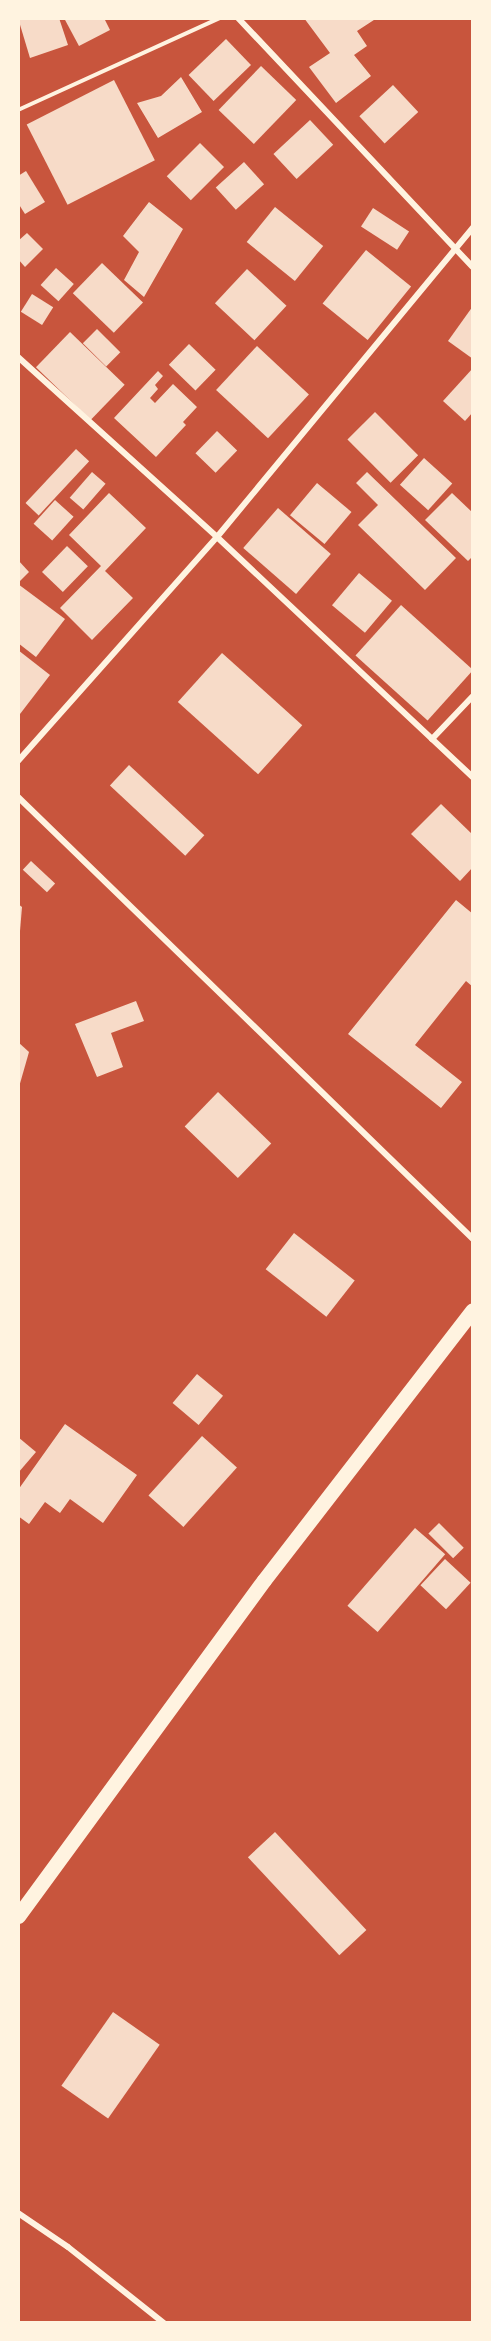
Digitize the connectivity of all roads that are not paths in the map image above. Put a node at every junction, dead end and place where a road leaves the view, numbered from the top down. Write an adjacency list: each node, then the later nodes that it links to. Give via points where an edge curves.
1 (238, 18): 3 (street)
2 (473, 227): 3 (street)
3 (454, 248): 4 (street); 6 (street)
4 (473, 267)
5 (18, 357): 6 (street)
6 (217, 537): 8 (street); 9 (street)
7 (473, 696): 8 (street)
8 (432, 740): 10 (street)
9 (18, 761)
10 (473, 777)
11 (18, 797): 12 (street)
12 (473, 1239)
13 (473, 1310): 14 (main road, via 264,1580)
14 (18, 1916)
15 (18, 2213): 16 (street)
16 (164, 2323)

